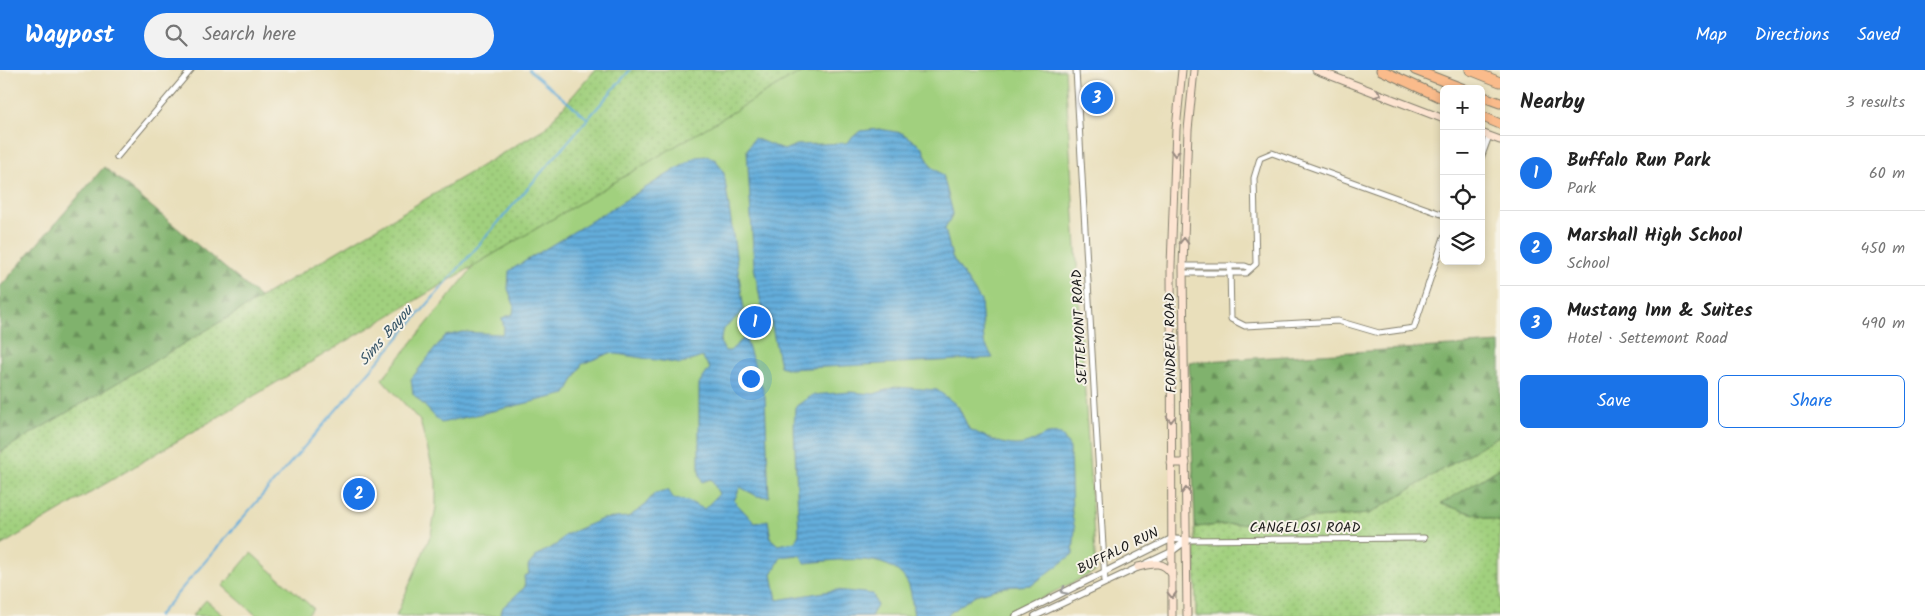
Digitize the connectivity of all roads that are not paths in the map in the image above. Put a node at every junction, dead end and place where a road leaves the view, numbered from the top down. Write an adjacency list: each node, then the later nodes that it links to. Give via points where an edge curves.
1 (191, 70): 21 (street)
2 (1076, 70): 38 (street, SETTEMONT ROAD)
3 (1182, 70): 17 (main road, FONDREN ROAD)
4 (1194, 70): 18 (main road, FONDREN ROAD)
5 (1316, 70): 14 (main road, one-way to 14)
6 (1381, 70): 11 (highway)
7 (1415, 70): 10 (highway)
8 (1470, 70): 9 (highway)
9 (1500, 82)
10 (1454, 85)
11 (1440, 97)
12 (1485, 97): 13 (highway)
13 (1500, 103)
14 (1440, 117)
15 (1485, 118): 16 (highway)
16 (1500, 124)
17 (1176, 129): 18 (main road); 26 (main road, FONDREN ROAD, one-way to 26)
18 (1188, 130): 27 (main road, FONDREN ROAD, one-way to 18)
19 (1485, 134): 20 (main road)
20 (1500, 140)
21 (117, 157)
22 (1440, 214): 25 (street, via 1272,153 1260,158 1254,178 1257,251 1256,264)
23 (1440, 249): 28 (street, via 1414,328 1378,333 1338,321 1245,326 1231,319)
24 (1230, 266): 25 (street); 27 (street); 28 (street)
25 (1250, 268): 28 (street, via 1246,273)
26 (1171, 270): 27 (main road); 29 (main road, FONDREN ROAD)
27 (1183, 270): 28 (street); 30 (main road, FONDREN ROAD)
28 (1231, 274)
29 (1170, 372): 30 (main road); 31 (main road, FONDREN ROAD, one-way to 31)
30 (1184, 372): 32 (main road, FONDREN ROAD)
31 (1171, 463): 32 (main road); 34 (main road, FONDREN ROAD)
32 (1186, 463): 35 (main road, FONDREN ROAD, one-way to 32)
33 (1424, 538): 35 (street, CANGELOSI ROAD)
34 (1171, 540): 35 (street, BUFFALO RUN); 36 (main road, FONDREN ROAD); 38 (street, BUFFALO RUN)
35 (1187, 540): 36 (street, BUFFALO RUN); 44 (main road, FONDREN ROAD)
36 (1171, 552): 37 (street, BUFFALO RUN); 39 (main road, FONDREN ROAD)
37 (1138, 567): 39 (main road, via 1159,564); 40 (street, BUFFALO RUN)
38 (1105, 571): 40 (street, SETTEMONT ROAD); 41 (street, BUFFALO RUN, one-way to 41)
39 (1172, 573): 43 (main road, FONDREN ROAD, one-way to 43)
40 (1106, 582): 42 (street, BUFFALO RUN)
41 (1016, 616)
42 (1034, 616)
43 (1172, 616)
44 (1187, 616)

